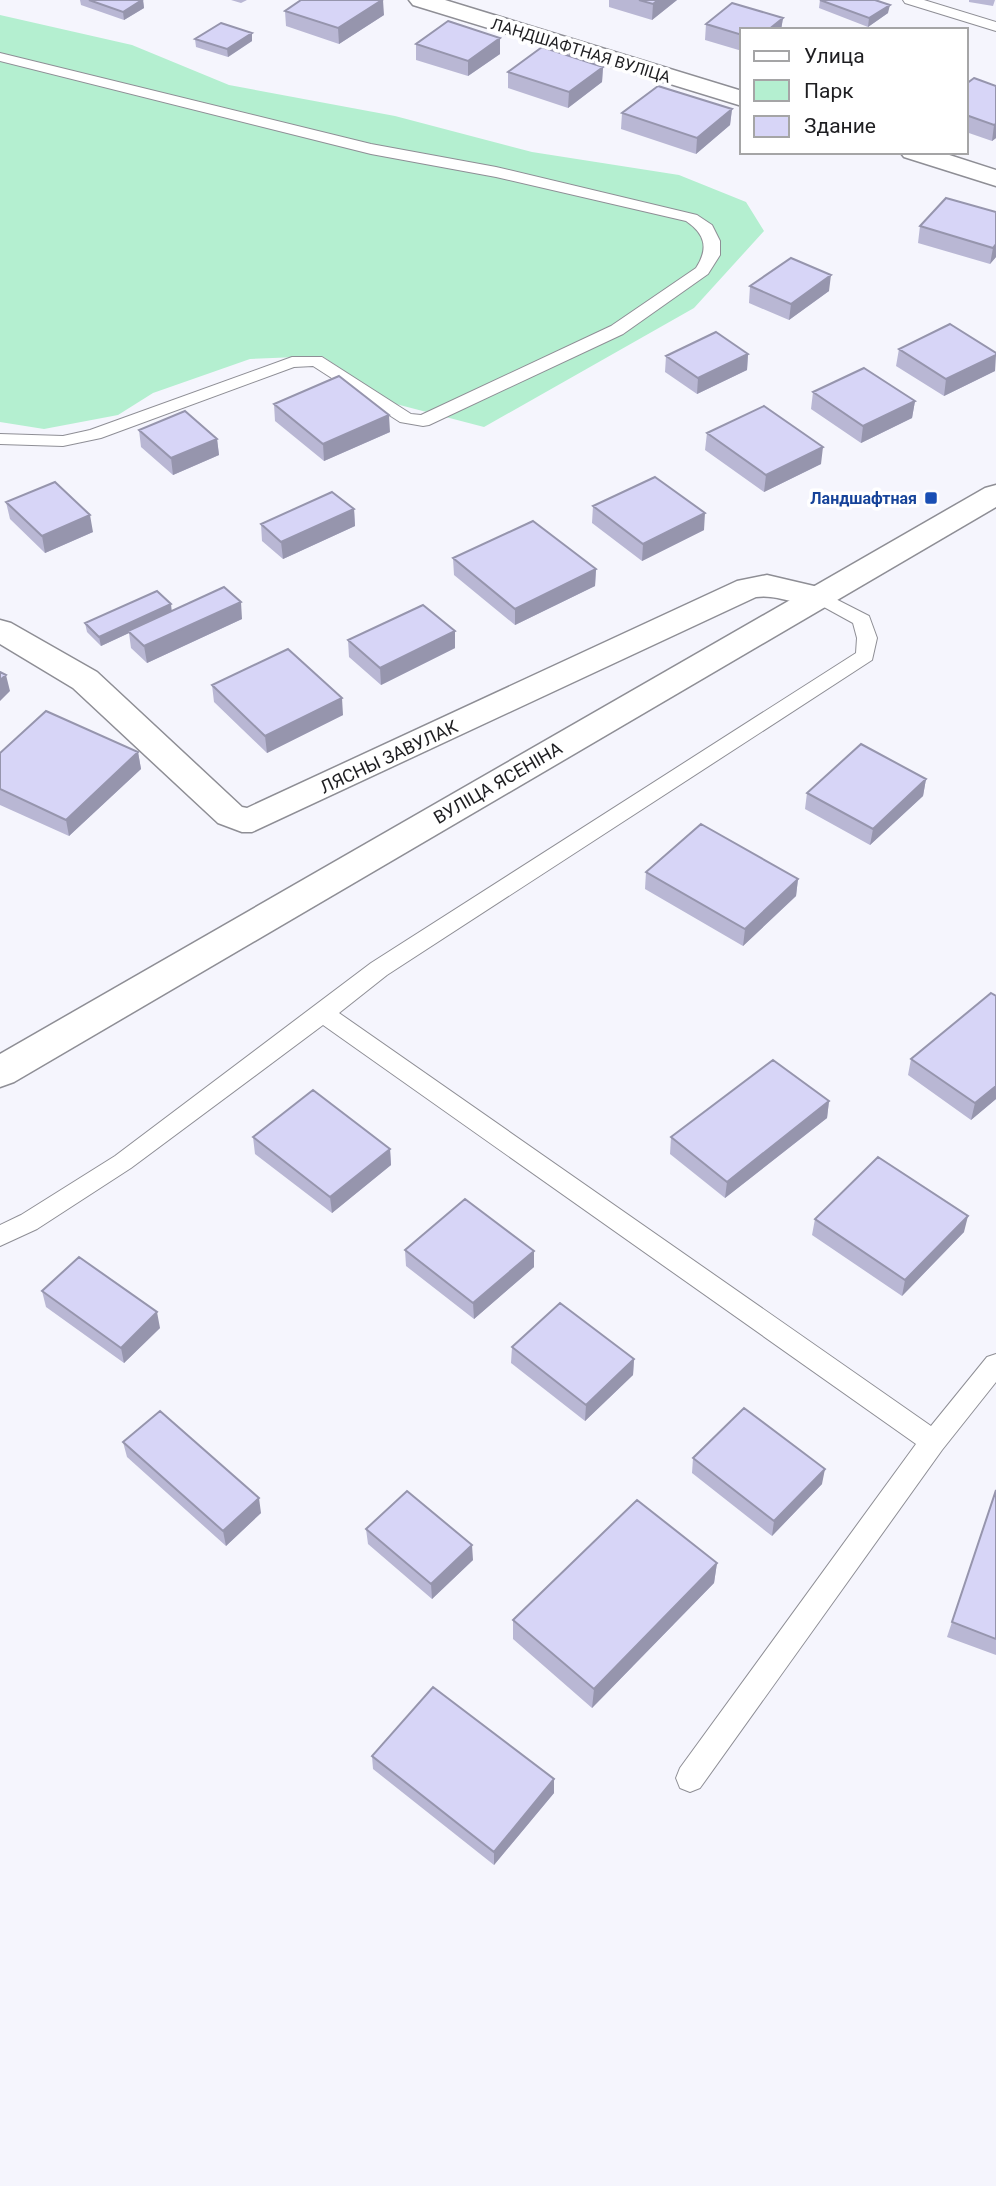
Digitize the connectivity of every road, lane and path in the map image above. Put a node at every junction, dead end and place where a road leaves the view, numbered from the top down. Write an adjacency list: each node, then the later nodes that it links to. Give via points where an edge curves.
1 (421, 0): 5 (street, ЛАНДШАФТНАЯ ВУЛІЦА)
2 (909, 0): 3 (lane)
3 (996, 27)
4 (0, 57): 8 (lane, via 371,149 496,172 691,218 706,228 712,255 702,271 617,330 423,421 406,418 316,361 304,360 94,434 63,441)
5 (740, 98)
6 (919, 154): 7 (street)
7 (996, 178)
8 (0, 439)
9 (996, 494): 10 (street, ВУЛІЦА ЯСЕНІНА)
10 (820, 597): 11 (street, ЛЯСНЫ ЗАВУЛАК, via 767,585 748,588 252,820 230,815 85,680); 12 (lane, via 862,620 867,638 864,656 379,969); 13 (street, ВУЛІЦА ЯСЕНІНА)
11 (0, 630)
12 (323, 1013): 14 (lane, via 123,1161); 16 (lane)
13 (0, 1072)
14 (0, 1236)
15 (996, 1364): 16 (lane)
16 (933, 1442): 17 (lane)
17 (690, 1778)

